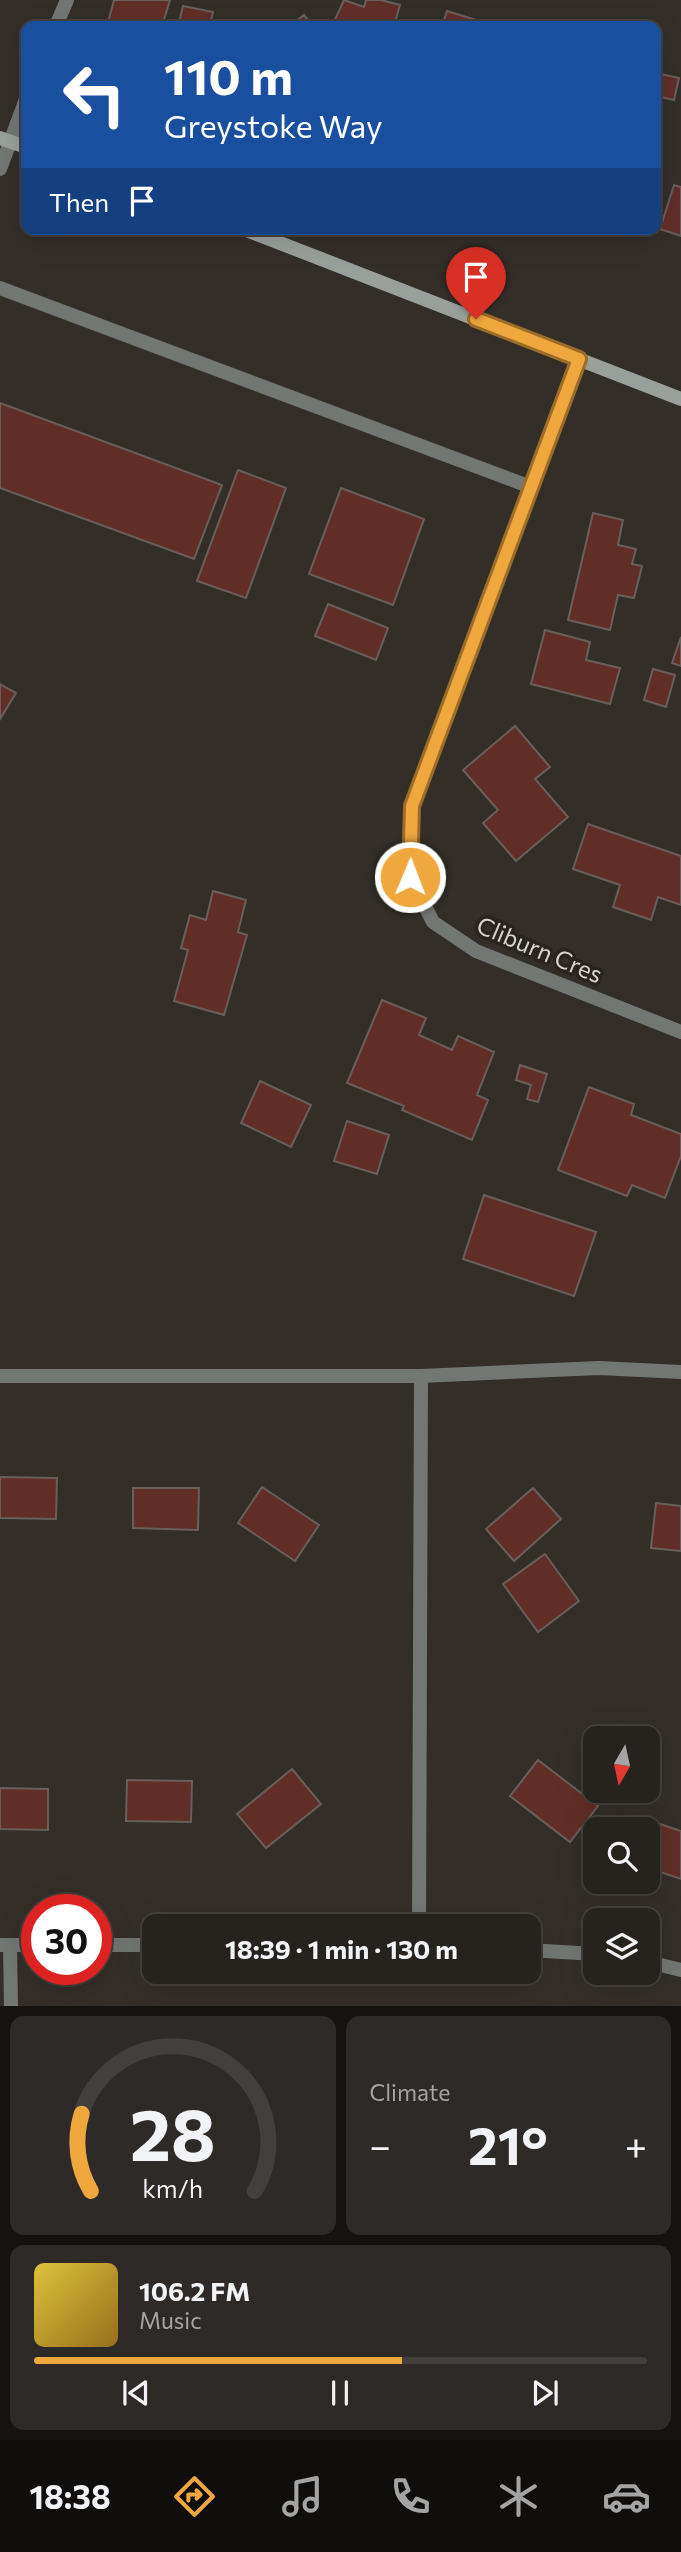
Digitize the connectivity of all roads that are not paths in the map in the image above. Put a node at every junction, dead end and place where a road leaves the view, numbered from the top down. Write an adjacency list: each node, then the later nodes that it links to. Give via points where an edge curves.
1 (67, 0): 2 (street)
2 (58, 21)
3 (21, 109): 4 (street)
4 (5, 140): 5 (street)
5 (0, 169)
6 (259, 235): 8 (street)
7 (0, 288): 10 (street)
8 (579, 359): 9 (street); 10 (street, Cliburn Cres)
9 (681, 398)
10 (531, 487): 11 (street, Cliburn Cres, via 412,806 410,877 433,922 475,951)
11 (681, 1032)
12 (681, 1373): 13 (street, via 599,1368)
13 (421, 1376): 14 (street); 15 (street)
14 (0, 1377)
15 (419, 1914)
16 (5, 1945): 23 (street)
17 (112, 1945): 18 (street)
18 (142, 1945)
19 (541, 1951): 20 (street)
20 (583, 1953)
21 (660, 1965): 22 (street)
22 (681, 1970)
23 (11, 2006)

